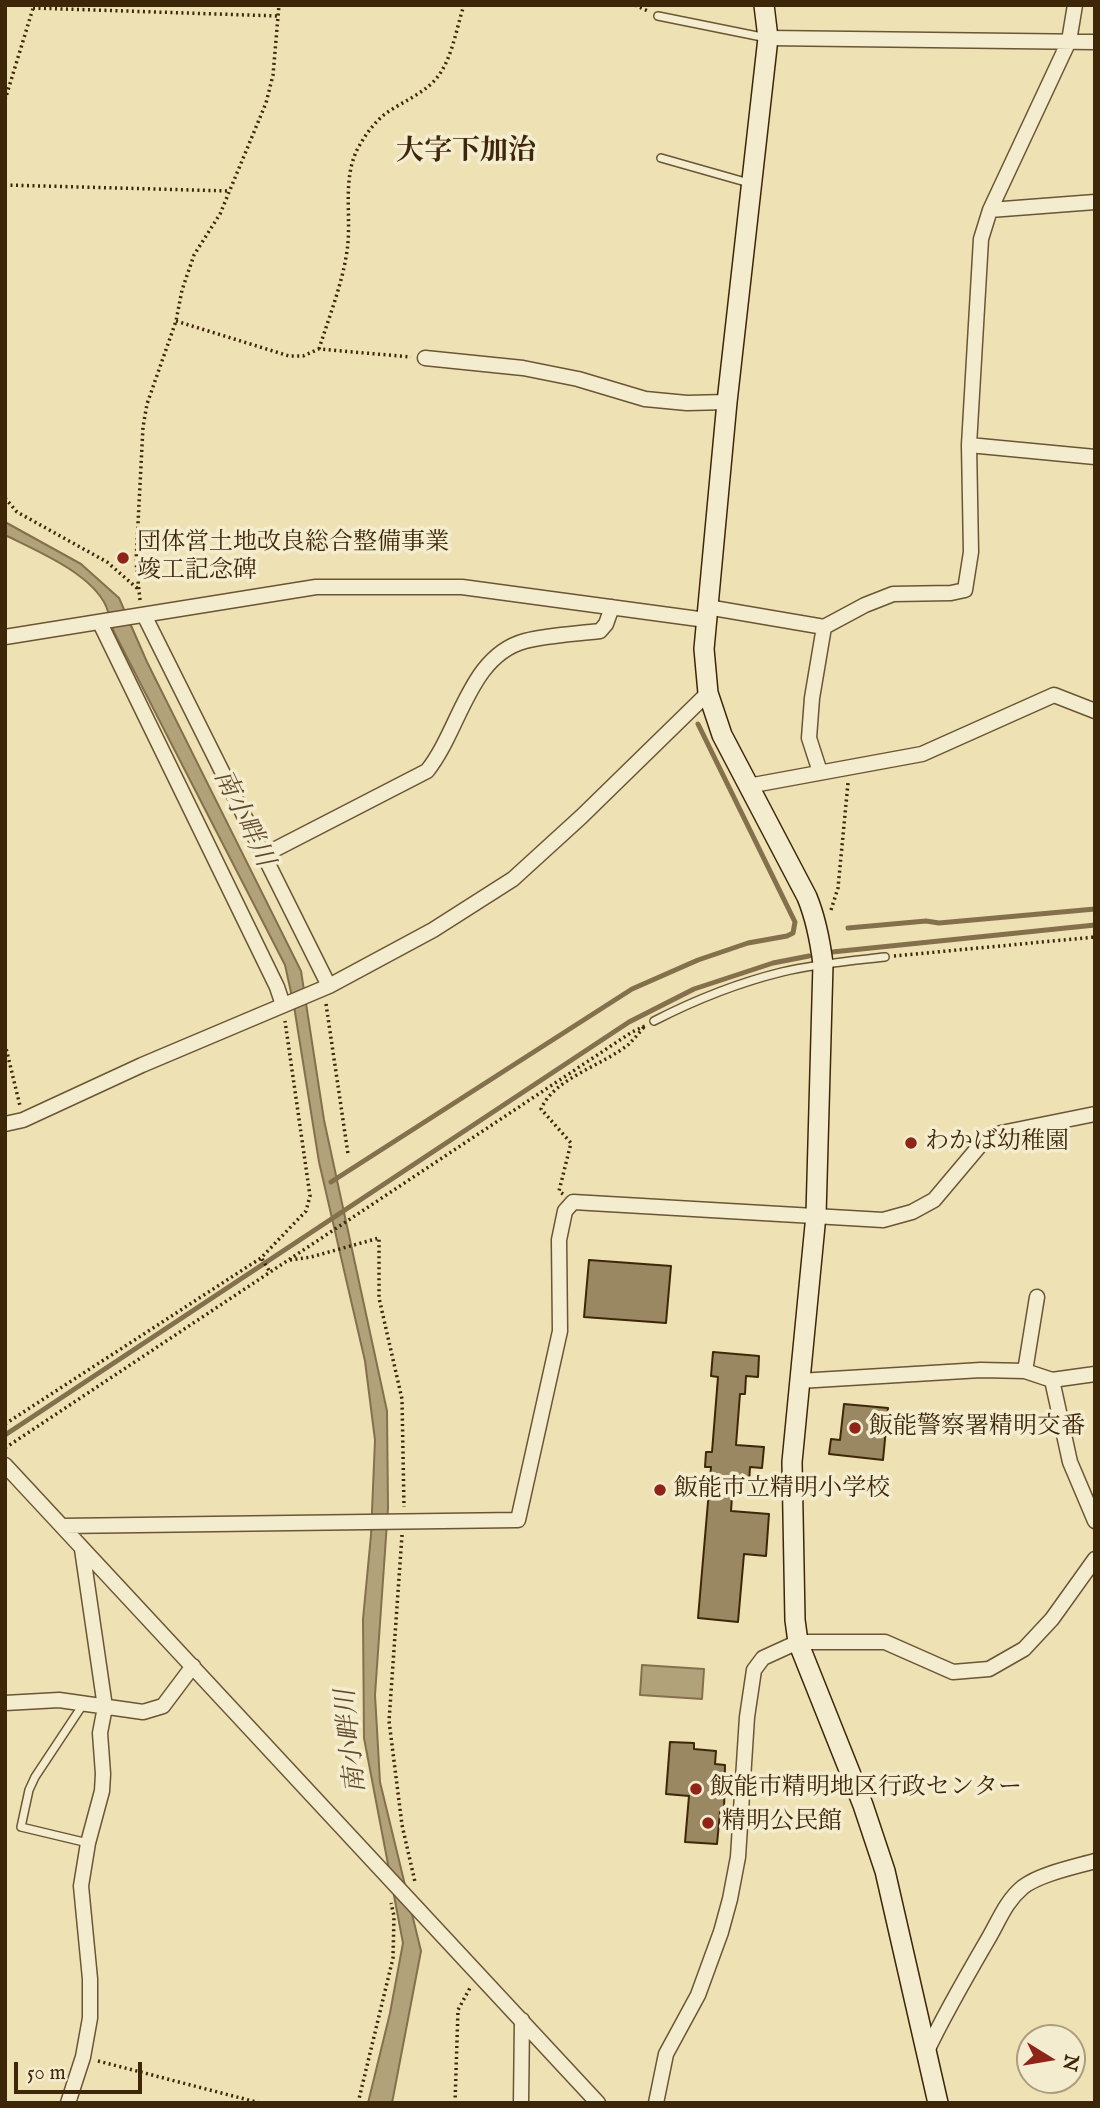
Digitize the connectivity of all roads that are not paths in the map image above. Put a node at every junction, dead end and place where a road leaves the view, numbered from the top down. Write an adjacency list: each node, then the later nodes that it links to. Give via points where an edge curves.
1 (764, 5): 4 (street)
2 (1075, 5): 5 (street)
3 (658, 16): 4 (lane)
4 (768, 38): 5 (street); 8 (street)
5 (1069, 41): 6 (street); 10 (street)
6 (1095, 42)
7 (661, 158): 8 (lane)
8 (753, 184): 12 (street)
9 (1095, 202): 10 (street)
10 (990, 209): 13 (street, via 981,239)
11 (425, 358): 12 (street, via 523,368 645,399)
12 (727, 402): 16 (street)
13 (969, 445): 14 (street); 19 (street, via 971,552 965,590 892,594)
14 (1095, 457)
15 (612, 607): 16 (street); 17 (street, via 462,587 316,587); 25 (street, via 600,631 525,641 507,648 480,674 427,771)
16 (706, 614): 19 (street); 21 (street)
17 (140, 616): 18 (street); 25 (street)
18 (103, 623): 20 (street); 29 (street)
19 (824, 628): 23 (street, via 809,738)
20 (5, 637)
21 (708, 692): 24 (street, via 722,735); 28 (street, via 513,879 433,930)
22 (1095, 711): 23 (street, via 1054,695 922,754)
23 (820, 772): 24 (street)
24 (748, 786): 27 (street, via 807,897 817,923)
25 (264, 855): 28 (street)
26 (885, 957): 27 (lane)
27 (823, 964): 30 (lane, via 723,990); 33 (street)
28 (323, 988): 29 (street)
29 (286, 1004): 32 (street)
30 (654, 1021)
31 (1095, 1114): 33 (street, via 1001,1133 982,1143 934,1200 912,1212 884,1220)
32 (5, 1124)
33 (816, 1215): 38 (street); 41 (street, via 573,1202 565,1211 559,1240 561,1331 518,1520)
34 (1037, 1297): 35 (street)
35 (1025, 1371): 37 (street); 38 (street)
36 (1095, 1374): 37 (street)
37 (1052, 1380): 40 (street, via 1070,1462)
38 (799, 1381): 44 (street, via 791,1489)
39 (5, 1465): 41 (street)
40 (1095, 1521)
41 (62, 1526): 42 (street)
42 (82, 1549): 45 (street); 48 (street)
43 (1095, 1559): 44 (street, via 1024,1649 989,1668 953,1672 885,1642)
44 (798, 1642): 52 (street, via 885,1871); 58 (street, via 763,1658 754,1670 738,1857 730,1899 698,1995 667,2054)
45 (192, 1666): 48 (street, via 163,1706 143,1712); 51 (street)
46 (5, 1703): 47 (street)
47 (84, 1703): 48 (street); 49 (lane, via 35,1777 21,1827)
48 (105, 1707): 49 (street, via 100,1733 102,1791)
49 (88, 1843): 54 (street, via 81,1885 90,2018)
50 (1095, 1861): 52 (street, via 1025,1885 1005,1905)
51 (522, 2020): 53 (street); 55 (street)
52 (927, 2051): 59 (street)
53 (580, 2084): 56 (street); 57 (street)
54 (68, 2103)
55 (521, 2103)
56 (580, 2103)
57 (597, 2103)
58 (656, 2103)
59 (939, 2103)

